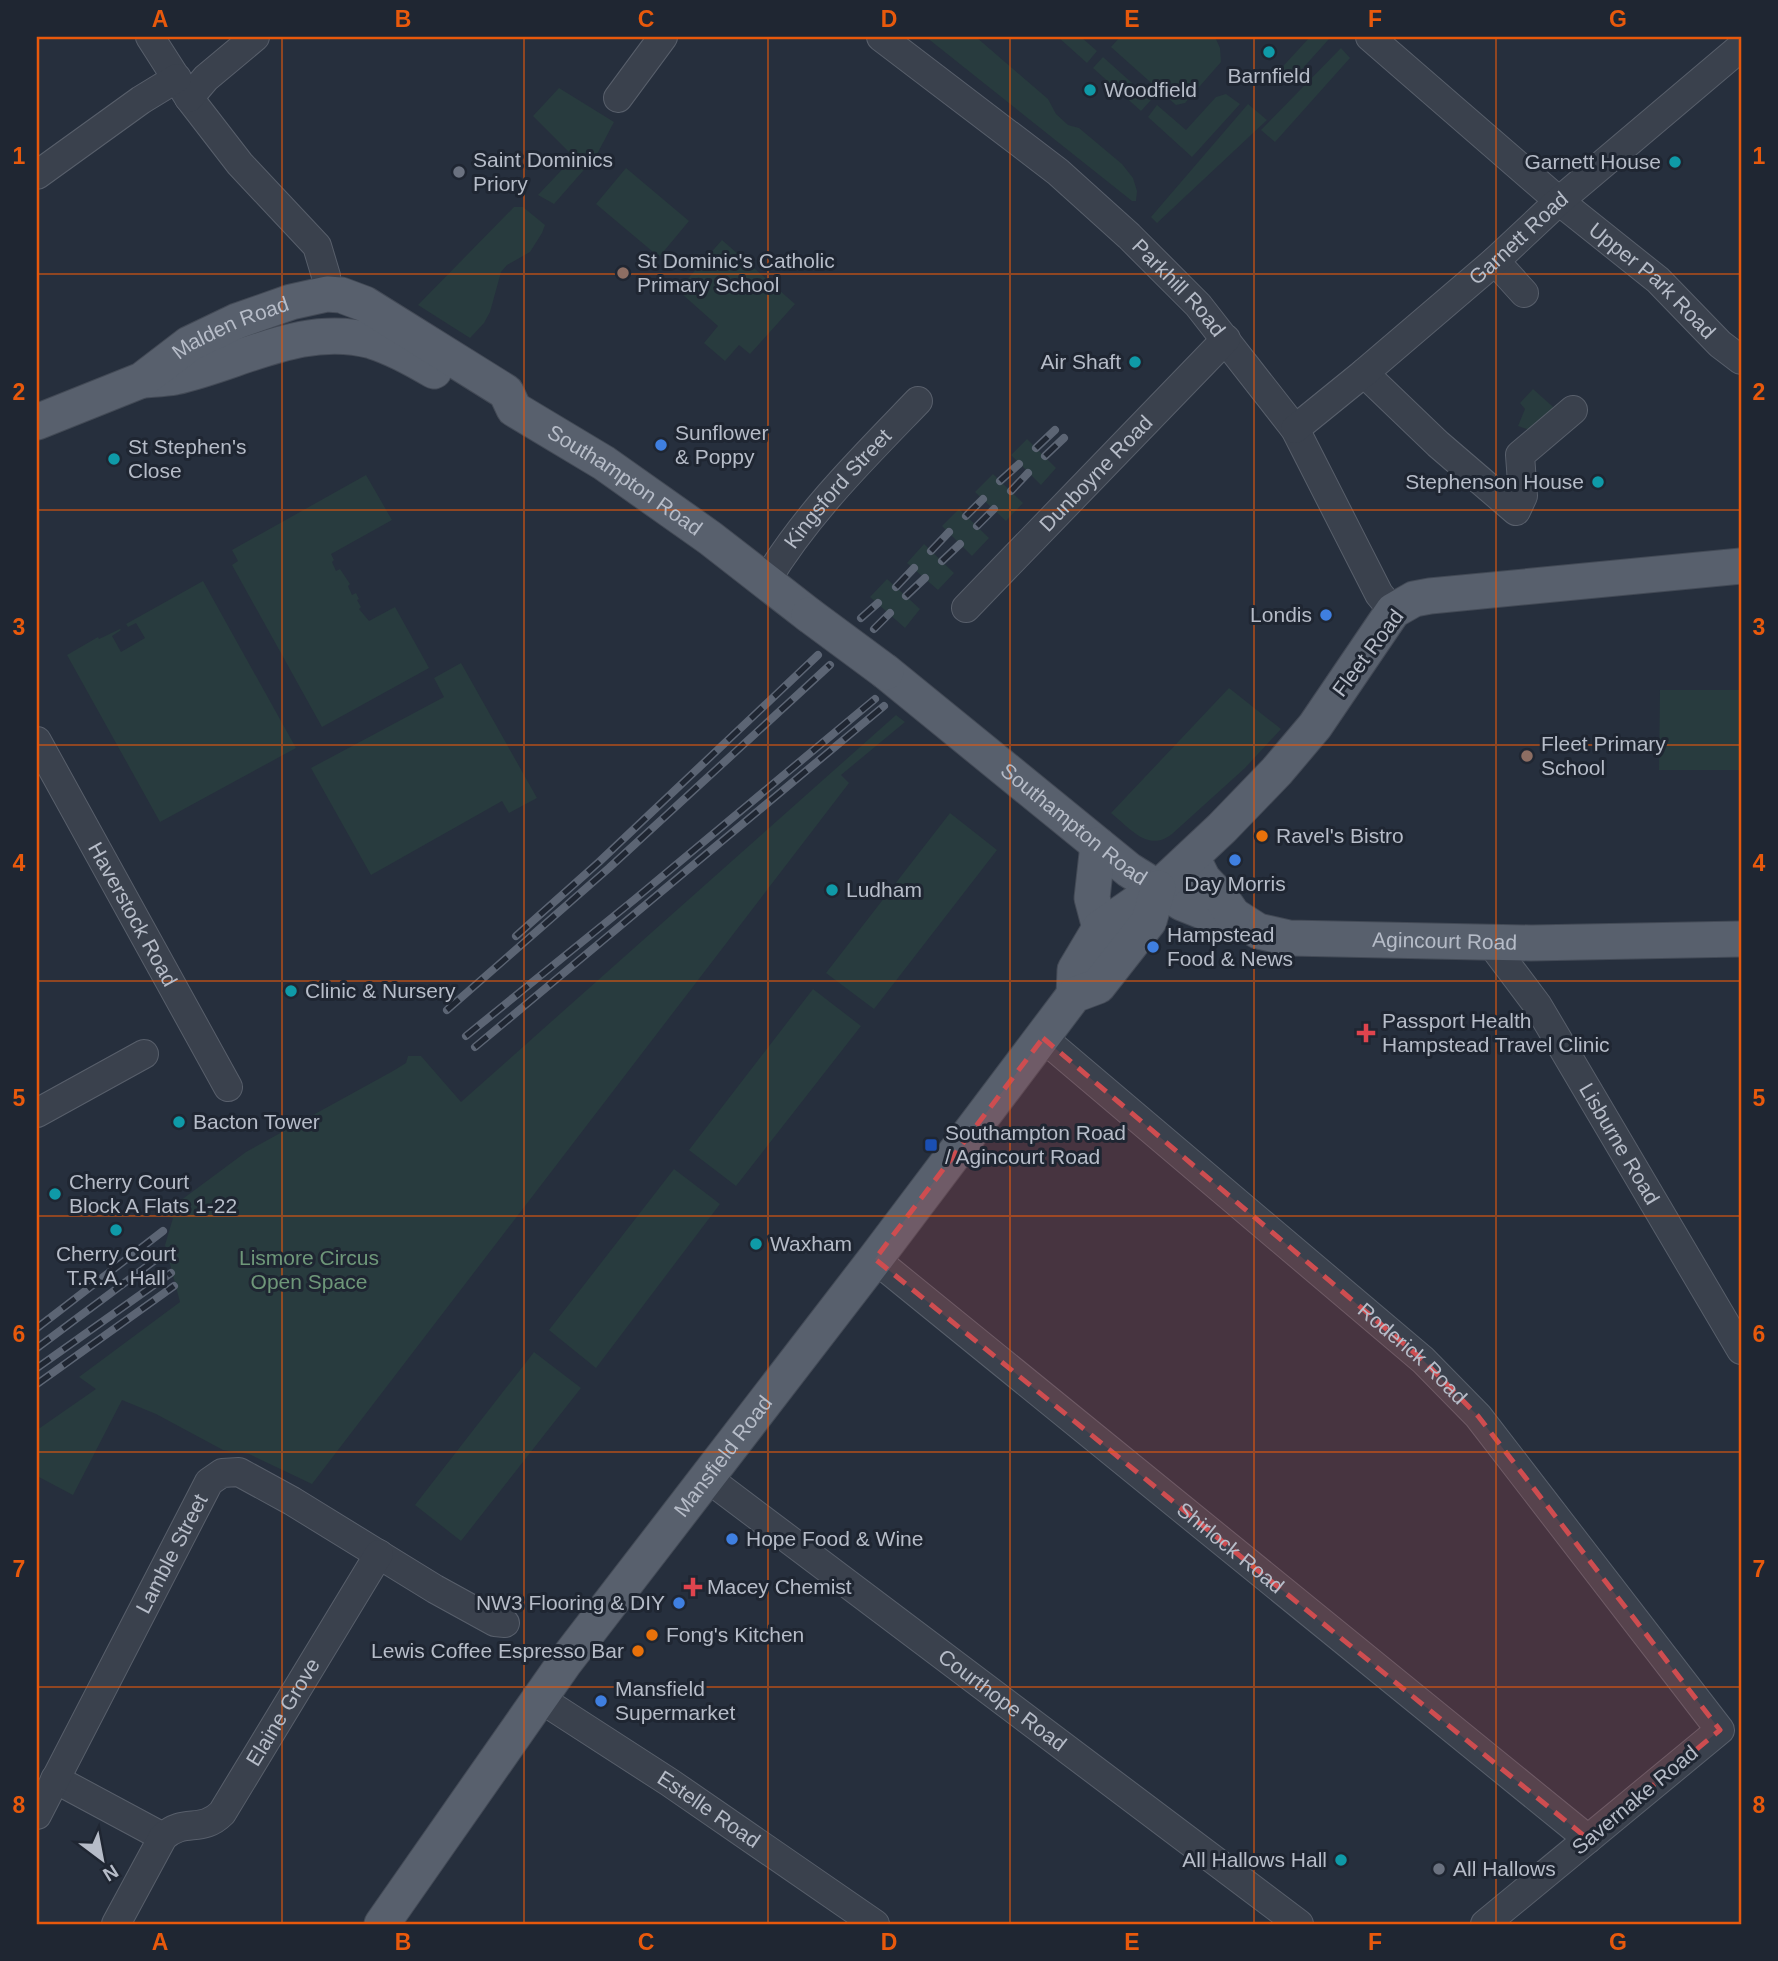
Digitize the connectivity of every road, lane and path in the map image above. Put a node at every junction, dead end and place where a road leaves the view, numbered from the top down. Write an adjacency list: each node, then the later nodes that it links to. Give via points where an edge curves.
1 (150, 37): 8 (street)
2 (255, 37): 8 (street, via 206,78)
3 (662, 37): 9 (street)
4 (881, 37): 15 (street, Parkhill Road, via 1058,172 1198,305)
5 (1370, 37): 11 (street, Upper Park Road)
6 (1737, 37): 7 (street)
7 (1741, 45): 11 (street, Garnett Road)
8 (183, 88): 10 (street, via 141,100); 14 (street, via 240,164 317,246)
9 (618, 98)
10 (37, 175)
11 (1559, 201): 12 (street, Garnett Road); 16 (street, Upper Park Road, via 1658,281)
12 (1495, 261): 13 (street); 17 (street, Garnett Road)
13 (1524, 293)
14 (327, 294): 18 (main road, Malden Road, via 291,302 211,332); 20 (main road, Southampton Road, via 365,304 506,392)
15 (1226, 340): 23 (street, Parkhill Road); 26 (street, Dunboyne Road)
16 (1741, 360)
17 (1364, 373): 21 (street, via 1516,511 1523,496 1520,455); 23 (street, Garnett Road)
18 (142, 380): 20 (main road, Malden Road, via 172,378 283,344 331,337 371,341); 22 (main road, Malden Road)
19 (918, 401): 25 (street, Kingsford Street, via 829,494)
20 (506, 409): 25 (main road, Southampton Road, via 604,463)
21 (1573, 410)
22 (37, 422)
23 (1295, 429): 27 (street, Parkhill Road, via 1379,594)
24 (1741, 566): 27 (main road, Fleet Road, via 1430,596)
25 (766, 581): 29 (main road, Southampton Road, bridge)
26 (966, 608)
27 (1394, 611): 30 (main road, Fleet Road, via 1315,726)
28 (37, 741): 39 (street, Haverstock Road)
29 (1098, 845): 31 (main road, Southampton Road); 33 (main road, via 1092,898)
30 (1192, 857): 31 (main road, Fleet Road); 32 (main road, via 1203,879)
31 (1158, 888): 32 (main road, Agincourt Road, via 1207,913); 33 (main road, Mansfield Road); 36 (main road, Mansfield Road, via 1149,921 1098,986)
32 (1233, 915): 35 (main road, Agincourt Road, via 1258,931 1289,938)
33 (1100, 928): 36 (main road, Mansfield Road, via 1075,970)
34 (1741, 939): 35 (main road, Agincourt Road)
35 (1490, 942): 42 (street, Lisburne Road, via 1538,1006)
36 (1074, 995): 37 (main road, Mansfield Road)
37 (1043, 1038): 41 (main road, Mansfield Road); 47 (street, Roderick Road, via 1432,1369 1478,1416)
38 (144, 1054): 40 (street)
39 (228, 1087)
40 (37, 1113)
41 (875, 1259): 43 (main road, Mansfield Road); 51 (street, Shirlock Road)
42 (1741, 1350)
43 (706, 1477): 46 (main road, Mansfield Road); 55 (street, Courthope Road)
44 (379, 1554): 45 (street, Lamble Street, via 435,1590); 48 (street, Lamble Street, via 239,1472 222,1473 209,1482); 50 (street, Elaine Grove, via 222,1813 213,1822 173,1828)
45 (505, 1623)
46 (539, 1698): 53 (main road, Mansfield Road); 54 (street, Estelle Road)
47 (1720, 1730): 51 (street, Savernake Road)
48 (55, 1779): 49 (street, Lamble Street); 50 (street)
49 (37, 1815)
50 (163, 1837): 52 (street)
51 (1588, 1839): 56 (street, Savernake Road)
52 (116, 1924)
53 (383, 1924)
54 (875, 1924)
55 (1299, 1924)
56 (1485, 1924)

